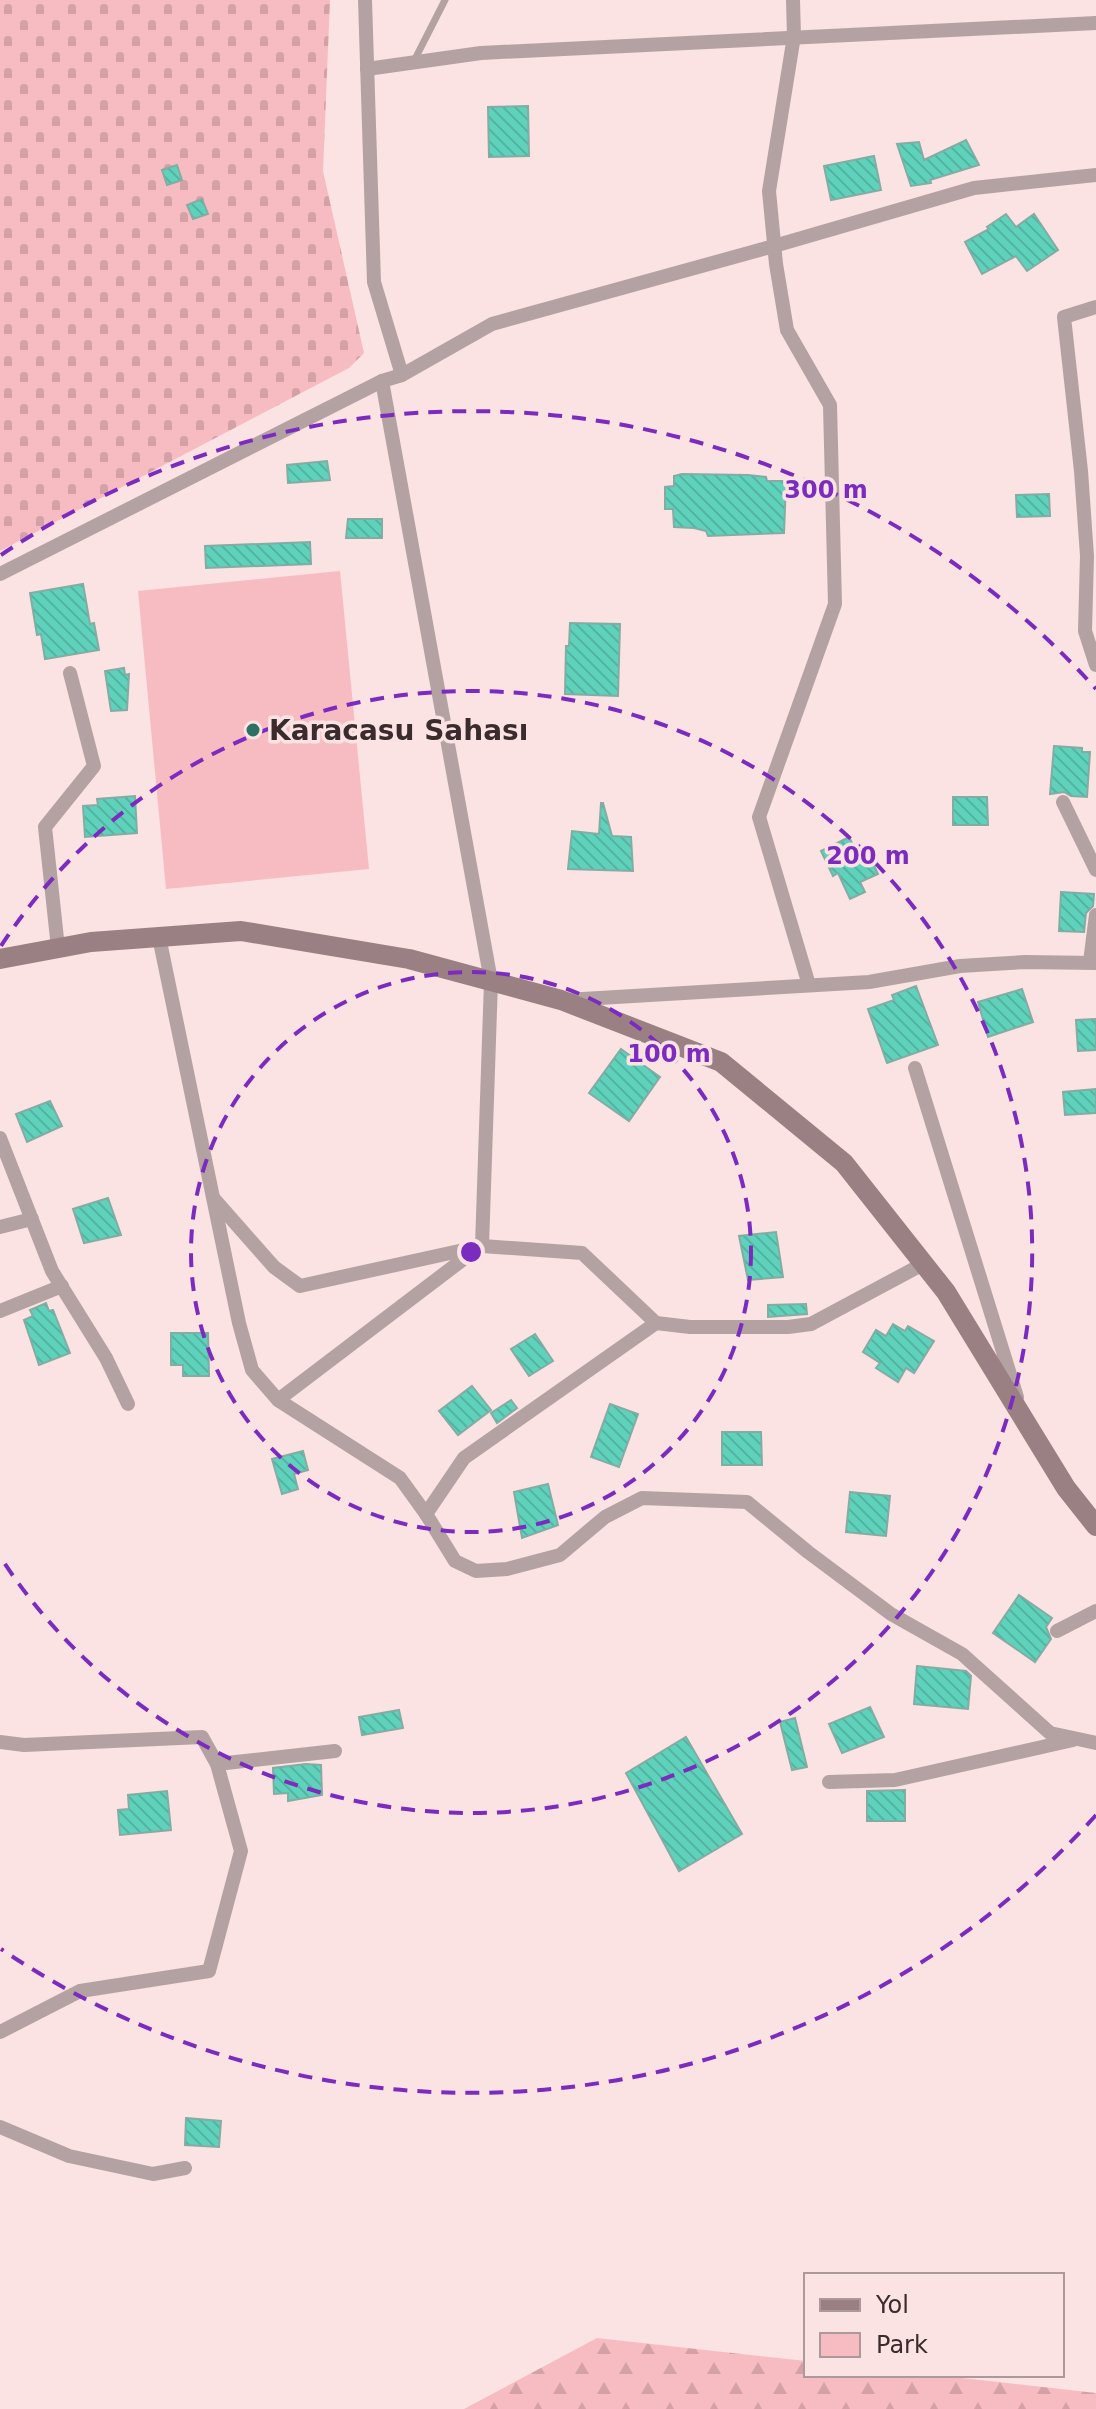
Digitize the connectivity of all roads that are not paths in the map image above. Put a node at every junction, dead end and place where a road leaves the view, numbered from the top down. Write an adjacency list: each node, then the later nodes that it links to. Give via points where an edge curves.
1 (365, 0): 7 (street)
2 (445, 0): 6 (lane)
3 (793, 0): 5 (street)
4 (1096, 23): 5 (street)
5 (794, 36): 6 (street, via 481,53); 9 (street, via 769,191)
6 (413, 63): 7 (street)
7 (367, 69): 11 (street, via 374,282)
8 (1096, 175): 9 (street, via 974,188)
9 (774, 246): 11 (street, via 492,324); 25 (street, via 787,330 830,405 835,604 759,817)
10 (1096, 307): 14 (street, via 1064,317 1082,485)
11 (402, 375): 12 (street)
12 (382, 381): 13 (street); 24 (street)
13 (0, 574)
14 (1090, 631): 15 (street)
15 (1096, 665)
16 (70, 673): 21 (street, via 94,766 45,827)
17 (1063, 802): 18 (street)
18 (1096, 870)
19 (1096, 915): 23 (street)
20 (159, 937): 21 (main road); 24 (main road, via 241,931 409,959); 29 (street)
21 (58, 948): 22 (main road)
22 (0, 959)
23 (1093, 962): 25 (street, via 960,966 869,982)
24 (491, 981): 26 (main road); 32 (street)
25 (809, 985): 26 (street)
26 (561, 1000): 33 (main road, via 721,1062 844,1163)
27 (915, 1068): 39 (street)
28 (0, 1138): 30 (street)
29 (212, 1197): 32 (street, via 274,1267 300,1286); 37 (street, via 252,1370)
30 (32, 1219): 31 (street); 34 (street)
31 (0, 1227)
32 (482, 1246): 36 (street, via 582,1253); 37 (street)
33 (923, 1264): 36 (street, via 811,1324); 39 (main road)
34 (62, 1286): 35 (street); 38 (street)
35 (0, 1311)
36 (656, 1323): 40 (street, via 464,1458)
37 (278, 1400): 40 (street, via 400,1478)
38 (128, 1404)
39 (1023, 1417): 41 (main road)
40 (426, 1514): 44 (street, via 455,1561 476,1571 560,1555 605,1517 642,1498 747,1502 891,1614 962,1654 1050,1733)
41 (1096, 1526)
42 (1096, 1611): 43 (street)
43 (1057, 1631)
44 (1077, 1739): 46 (street); 49 (street, via 895,1780)
45 (0, 1742): 48 (street, via 202,1737)
46 (1096, 1743)
47 (335, 1751): 48 (street)
48 (217, 1764): 50 (street, via 241,1851 209,1971 80,1991)
49 (829, 1782)
50 (0, 2032)
51 (0, 2127): 52 (street, via 69,2156 153,2174)
52 (185, 2168)

